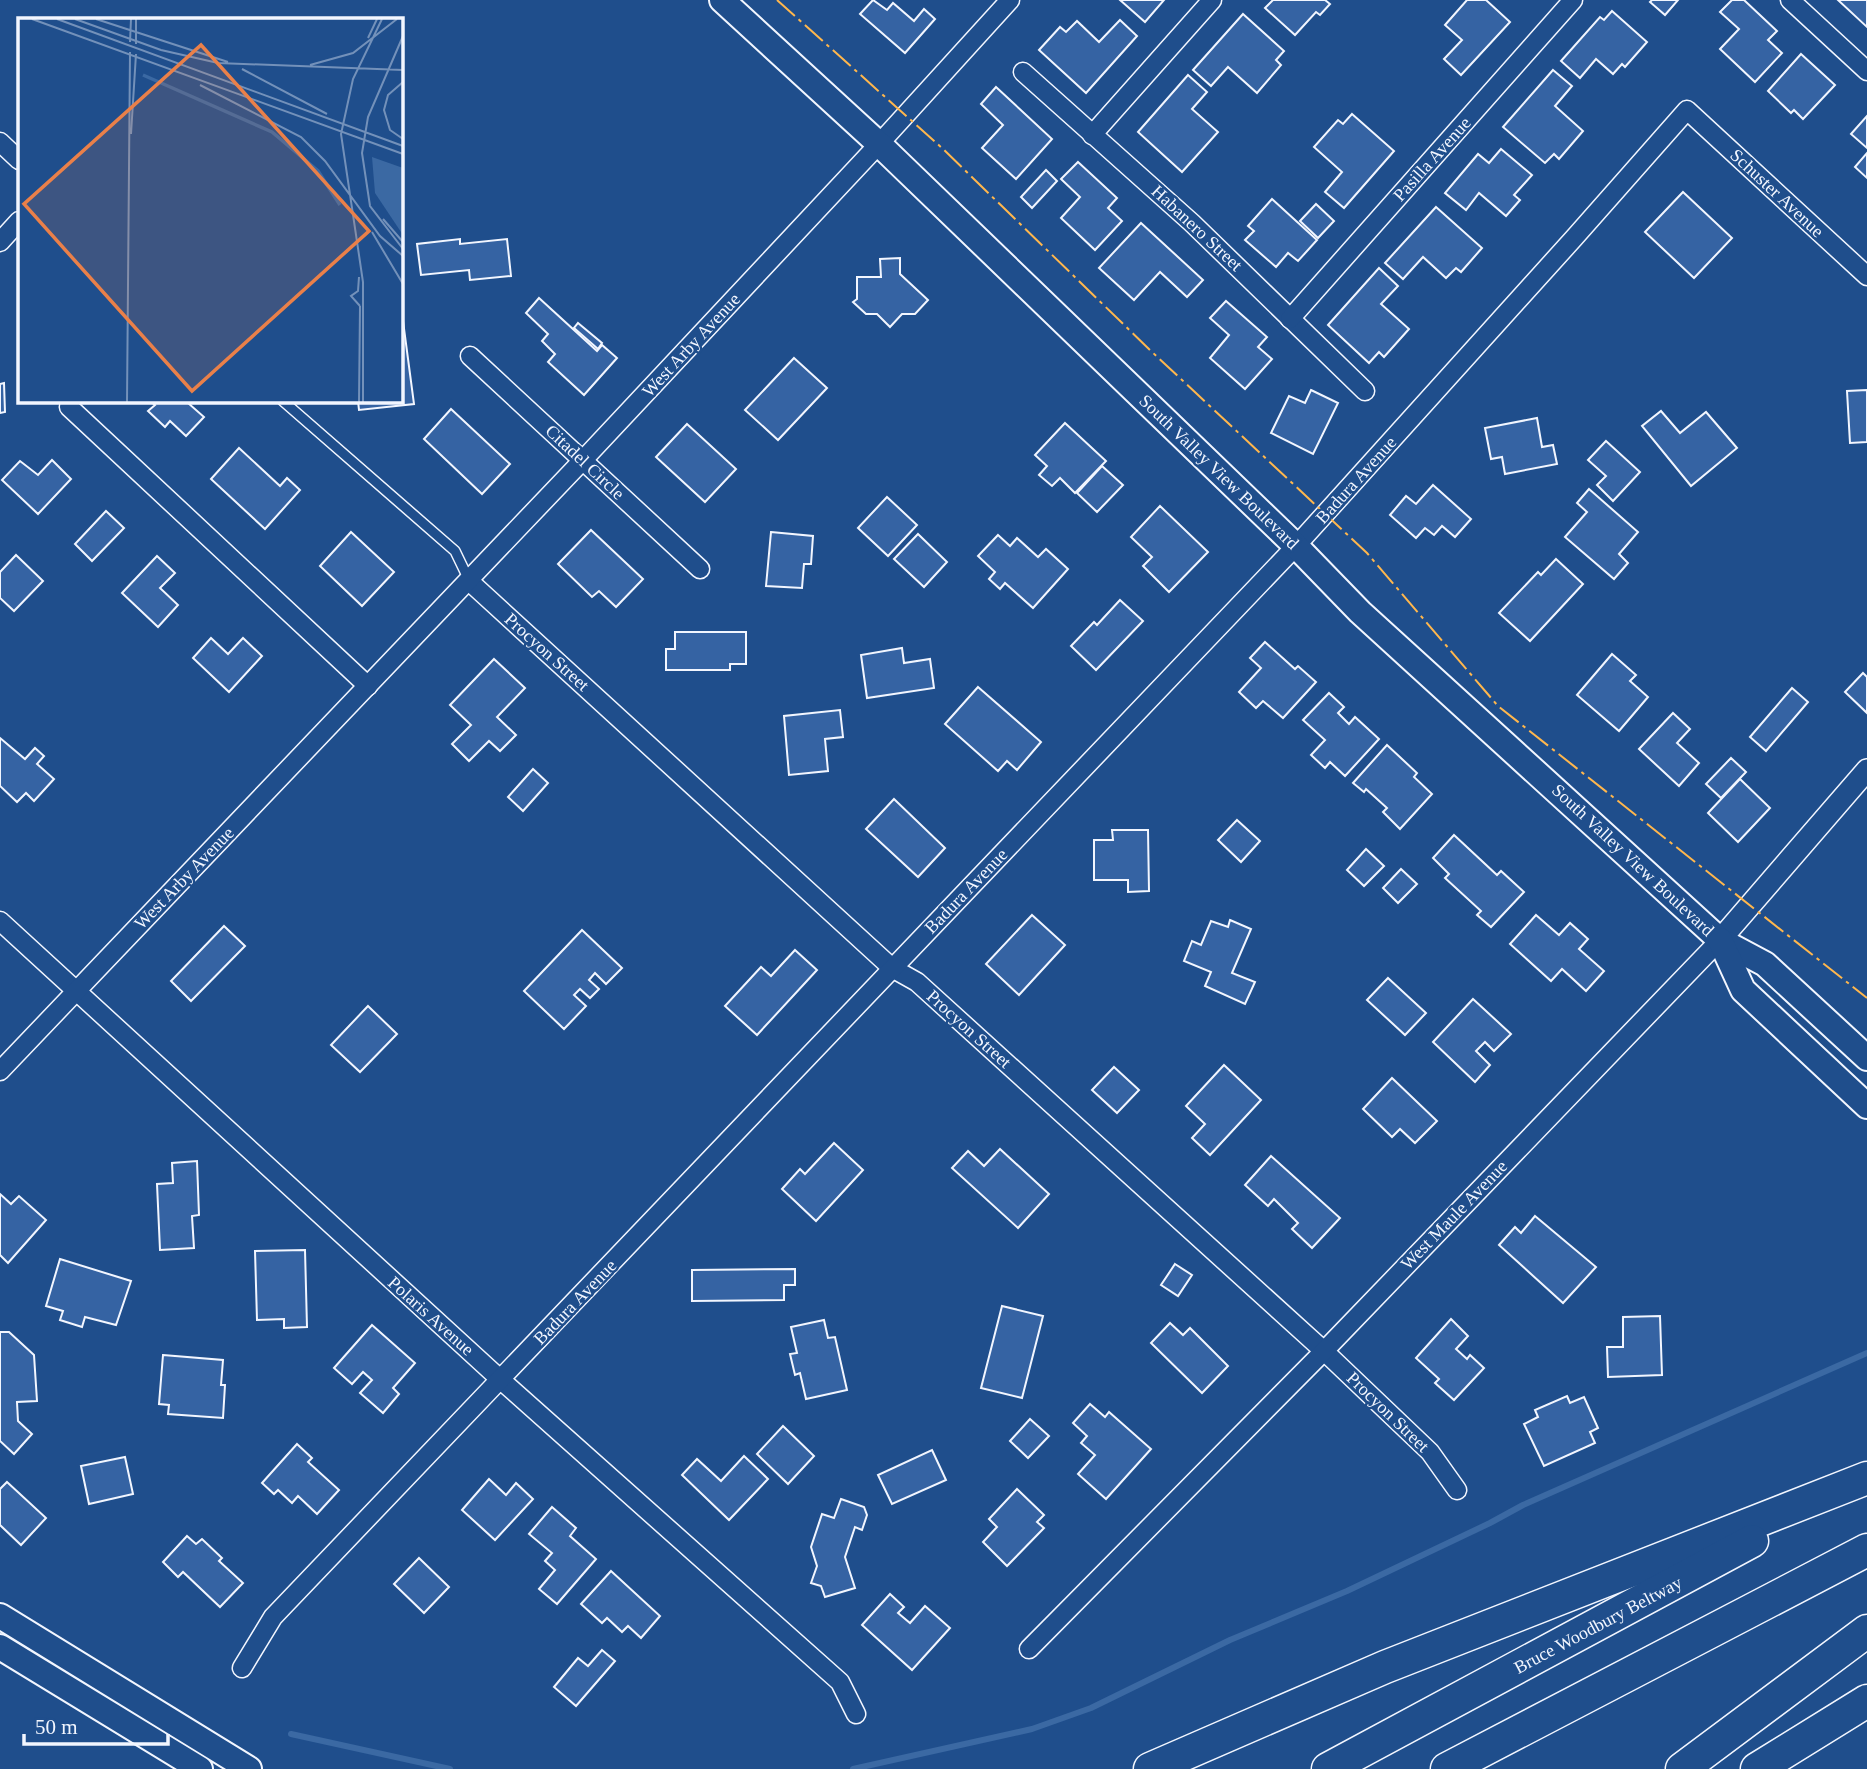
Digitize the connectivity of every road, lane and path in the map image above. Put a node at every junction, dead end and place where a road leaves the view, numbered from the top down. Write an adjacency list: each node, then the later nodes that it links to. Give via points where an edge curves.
1 (722, 0): 11 (main road, South Valley View Boulevard)
2 (1010, 0): 11 (street, West Arby Avenue)
3 (1212, 0): 9 (street)
4 (1573, 0): 16 (street, Pasilla Avenue)
5 (1790, 0): 6 (street)
6 (1867, 71)
7 (1023, 72): 9 (street, Habanero Street)
8 (1687, 110): 15 (street, Schuster Avenue); 22 (street, Badura Avenue)
9 (1092, 135): 16 (street, Habanero Street, via 1212,241)
10 (0, 142): 12 (street)
11 (879, 145): 21 (street, West Arby Avenue); 22 (main road, South Valley View Boulevard)
12 (18, 159)
13 (18, 222): 14 (street)
14 (0, 242)
15 (1867, 276)
16 (1290, 318): 18 (street, Habanero Street)
17 (470, 356): 21 (street, Citadel Circle)
18 (1366, 391)
19 (284, 402): 24 (lane, via 455,551)
20 (69, 407): 25 (street)
21 (583, 460): 23 (street, Citadel Circle); 24 (street, West Arby Avenue)
22 (1296, 546): 28 (main road, South Valley View Boulevard, via 1360,612); 29 (street, Badura Avenue)
23 (700, 569)
24 (469, 581): 25 (street, West Arby Avenue); 29 (street, Procyon Street)
25 (368, 686): 30 (street, West Arby Avenue)
26 (1867, 770): 28 (street, West Maule Avenue)
27 (0, 921): 30 (street, Polaris Avenue)
28 (1720, 940): 31 (main road, South Valley View Boulevard, via 1765,964); 33 (main road, South Valley View Boulevard, via 1743,990); 34 (street, West Maule Avenue)
29 (892, 968): 34 (street, Procyon Street, via 917,982); 35 (street, Badura Avenue)
30 (75, 990): 32 (street, West Arby Avenue); 35 (street, Polaris Avenue)
31 (1867, 1058)
32 (0, 1071)
33 (1867, 1106)
34 (1324, 1351): 37 (street, Procyon Street, via 1430,1452); 42 (street, West Maule Avenue)
35 (501, 1380): 43 (street, Badura Avenue, via 273,1617); 45 (street, Polaris Avenue, via 840,1682)
36 (1867, 1478): 48 (highway, via 1385,1667); 49 (highway, Bruce Woodbury Beltway)
37 (1458, 1490)
38 (1867, 1549): 50 (highway)
39 (0, 1616): 47 (main road)
40 (1867, 1632): 51 (highway)
41 (0, 1647): 46 (main road)
42 (1029, 1649)
43 (242, 1668)
44 (1867, 1702): 52 (highway)
45 (856, 1714)
46 (201, 1769)
47 (249, 1769)
48 (1150, 1769)
49 (1328, 1769)
50 (1447, 1769)
51 (1682, 1769)
52 (1757, 1769)

